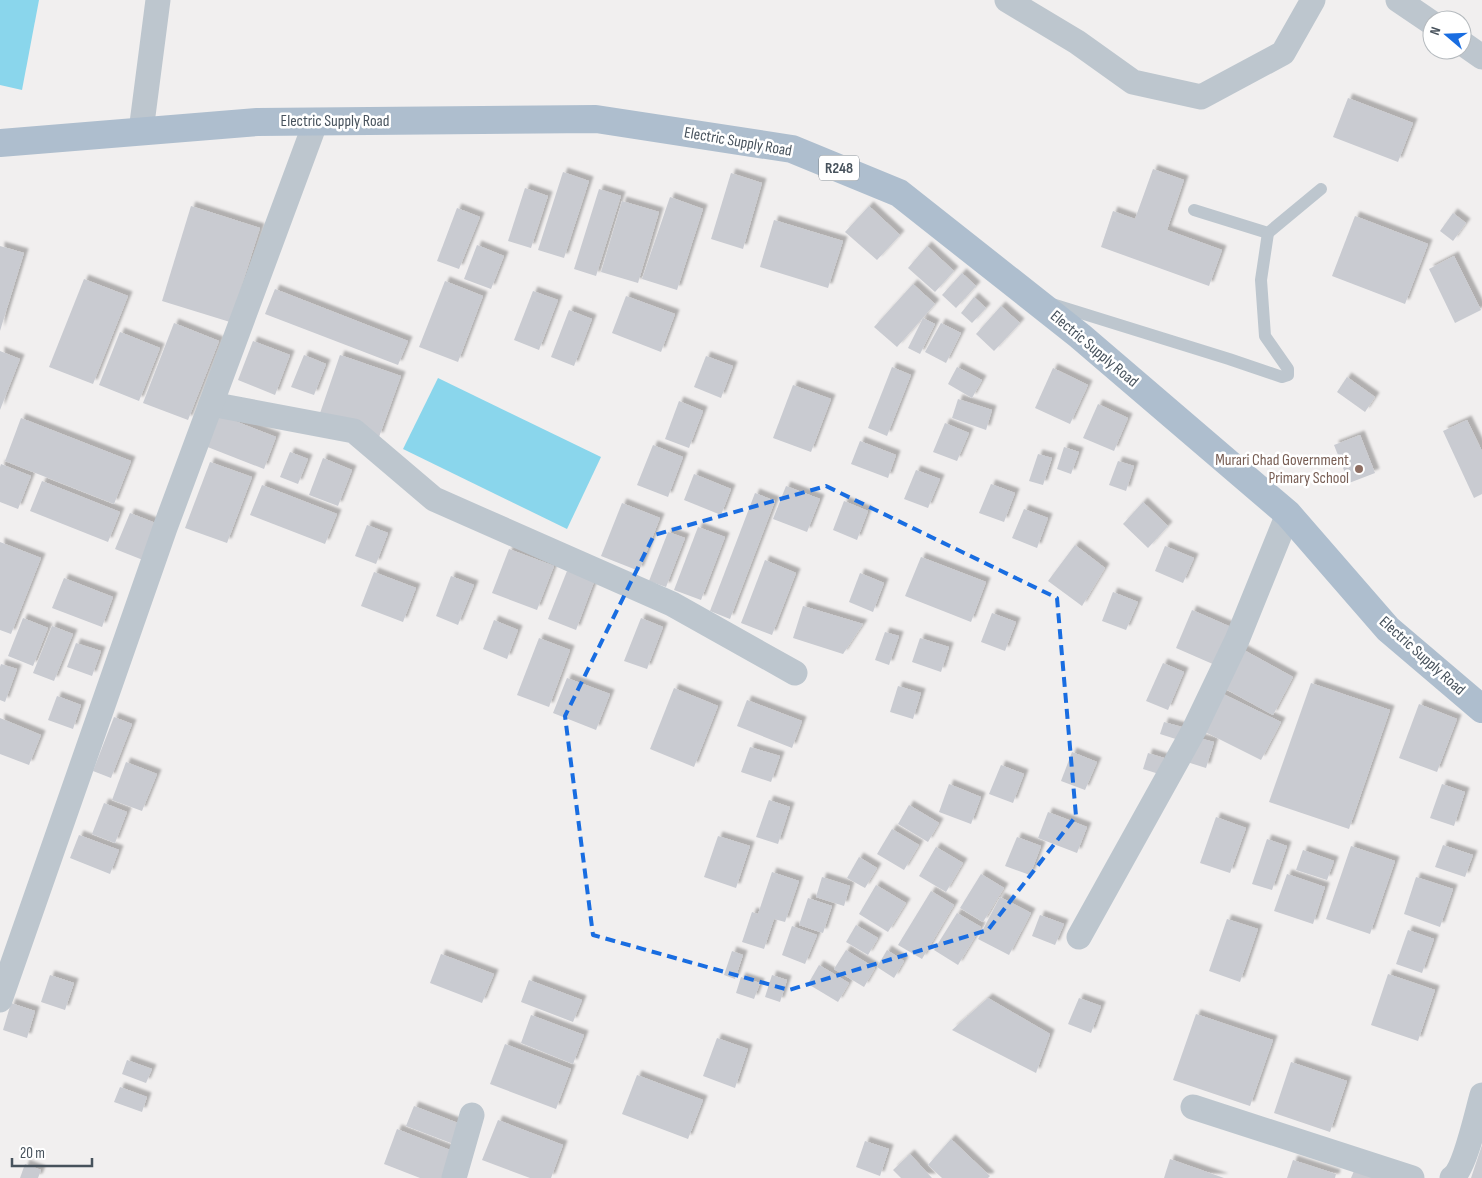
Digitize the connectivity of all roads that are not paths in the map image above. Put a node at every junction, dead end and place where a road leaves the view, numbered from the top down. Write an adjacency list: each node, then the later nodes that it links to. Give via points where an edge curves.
1 (158, 0): 7 (street)
2 (1007, 0): 3 (street, via 1077,42 1133,82 1202,97 1283,54)
3 (1313, 0)
4 (1398, 0): 5 (street)
5 (1422, 16)
6 (316, 121): 7 (main road, Electric Supply Road / R248); 12 (main road, Electric Supply Road / R248, via 596,119 792,149 899,193); 13 (street)
7 (141, 131): 8 (main road, Electric Supply Road / R248)
8 (0, 143)
9 (1321, 189): 11 (lane)
10 (1194, 210): 11 (lane)
11 (1268, 233): 12 (lane, via 1261,280 1265,336 1288,369 1288,375 1282,377)
12 (1031, 297): 14 (main road, Electric Supply Road / R248)
13 (211, 404): 15 (street, via 354,431 434,499 672,604); 18 (street)
14 (1288, 514): 16 (main road, Electric Supply Road / R248, via 1388,629); 17 (street, via 1237,640 1194,730)
15 (795, 672)
16 (1482, 709)
17 (1079, 937)
18 (0, 1000)
19 (1482, 1095): 24 (street, via 1464,1160)
20 (1193, 1106): 23 (street)
21 (472, 1115): 22 (street)
22 (454, 1178)
23 (1412, 1178)
24 (1452, 1178)

